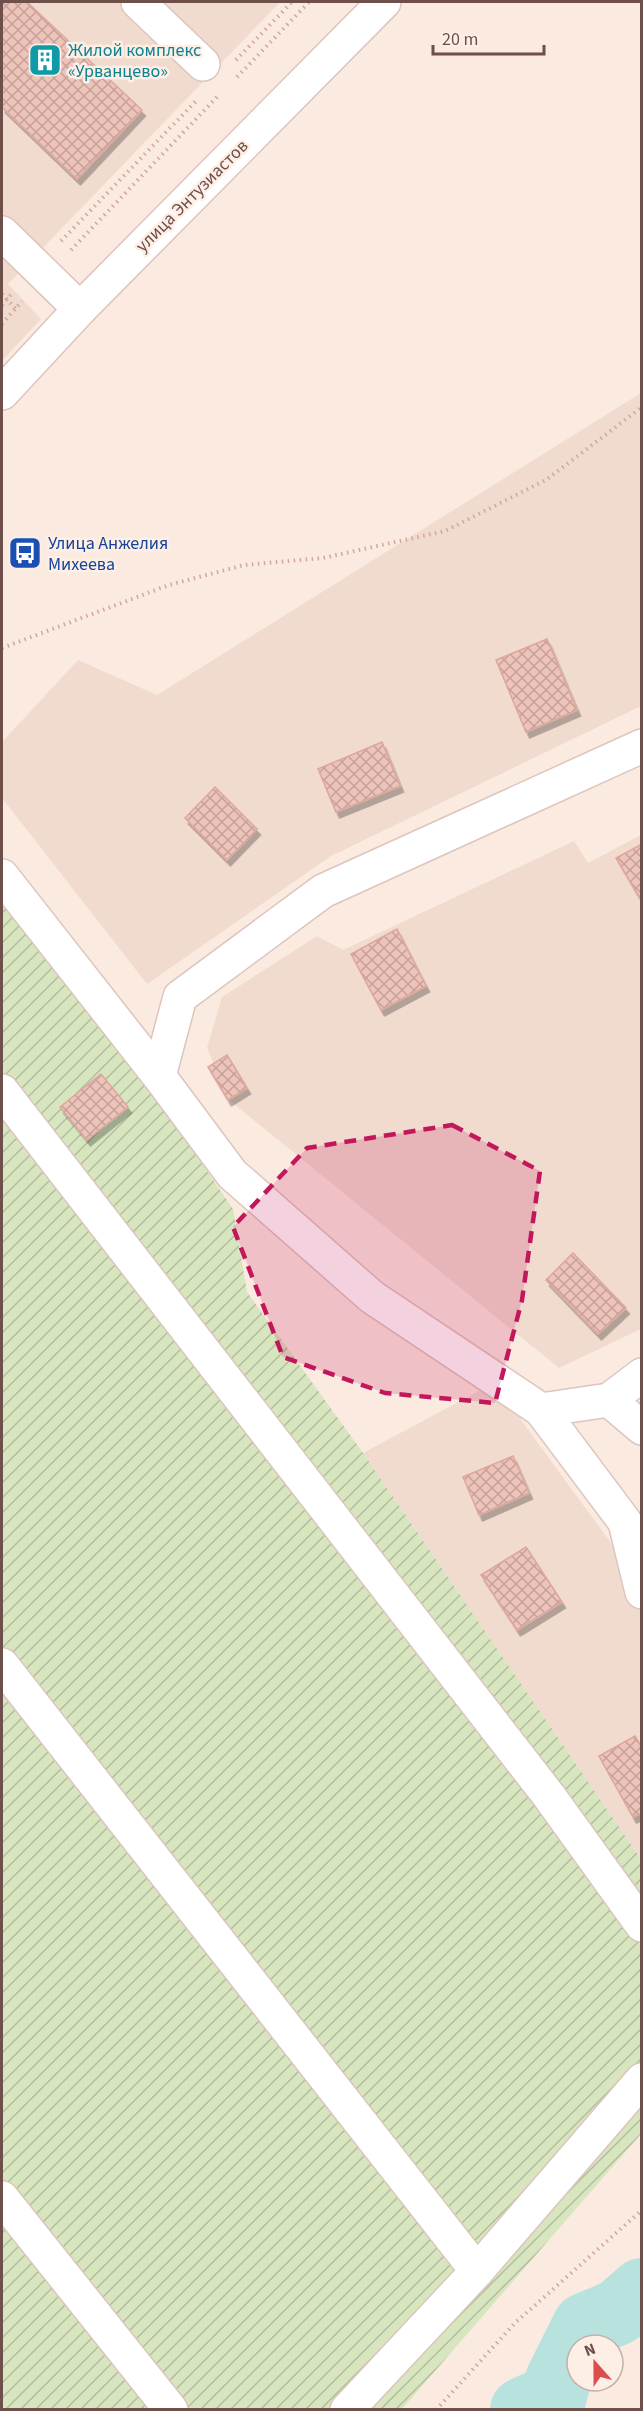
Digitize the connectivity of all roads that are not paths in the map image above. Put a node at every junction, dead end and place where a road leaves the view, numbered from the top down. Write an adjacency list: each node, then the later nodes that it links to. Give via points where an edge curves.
1 (138, 2): 3 (street)
2 (384, 2): 5 (street, улица Энтузиастов)
3 (219, 63)
4 (2, 233): 5 (street)
5 (80, 309): 6 (street, улица Энтузиастов)
6 (2, 393)
7 (642, 746): 9 (street, via 322,891 180,997)
8 (2, 876): 9 (street)
9 (159, 1077): 13 (street, via 232,1174 372,1297)
10 (2, 1091): 17 (street, via 542,1786)
11 (642, 1375): 12 (street)
12 (609, 1400): 13 (street); 14 (street)
13 (542, 1410): 15 (street, via 625,1522)
14 (642, 1428)
15 (642, 1592)
16 (2, 1665): 20 (street)
17 (642, 1925)
18 (642, 2080): 20 (street)
19 (2, 2198): 21 (street)
20 (477, 2271): 22 (street)
21 (171, 2409)
22 (347, 2409)

